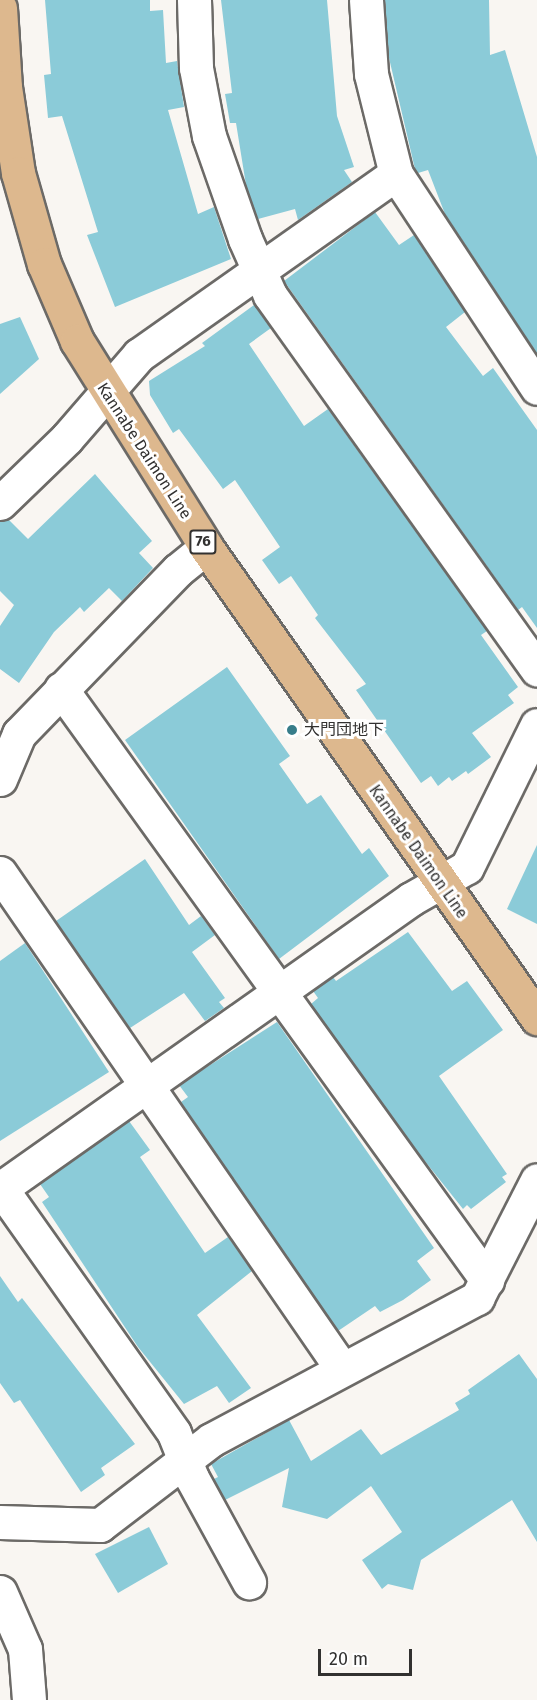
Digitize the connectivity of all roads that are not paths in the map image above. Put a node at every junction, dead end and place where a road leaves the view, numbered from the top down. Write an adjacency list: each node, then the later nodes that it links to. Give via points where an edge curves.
1 (194, 0): 6 (street, via 196,68 209,136)
2 (366, 0): 5 (street, via 371,74)
3 (0, 8): 4 (main road, Kannabe Daimon Line / 76)
4 (9, 171): 8 (main road, Kannabe Daimon Line / 76, via 44,264)
5 (396, 174): 6 (street); 7 (street)
6 (260, 272): 8 (street, via 139,355); 11 (street, via 277,305)
7 (537, 388)
8 (106, 394): 9 (street); 10 (main road, Kannabe Daimon Line / 76)
9 (0, 503)
10 (206, 547): 12 (street, via 178,570); 16 (main road, Kannabe Daimon Line / 76)
11 (537, 669)
12 (61, 689): 14 (street, via 19,734); 17 (street)
13 (537, 725): 16 (street, via 476,854 467,867)
14 (0, 779)
15 (0, 873): 19 (street)
16 (439, 883): 17 (street); 18 (main road, Kannabe Daimon Line / 76)
17 (283, 992): 19 (street); 22 (street)
18 (537, 1018)
19 (146, 1089): 21 (street); 23 (street)
20 (537, 1180): 22 (street)
21 (0, 1188): 24 (street, via 174,1433)
22 (487, 1280): 23 (street, via 477,1298)
23 (342, 1369): 24 (street)
24 (183, 1457): 25 (street, via 162,1482 100,1525); 26 (street)
25 (0, 1522)
26 (249, 1582)
27 (0, 1592): 28 (street, via 25,1649)
28 (28, 1700)

